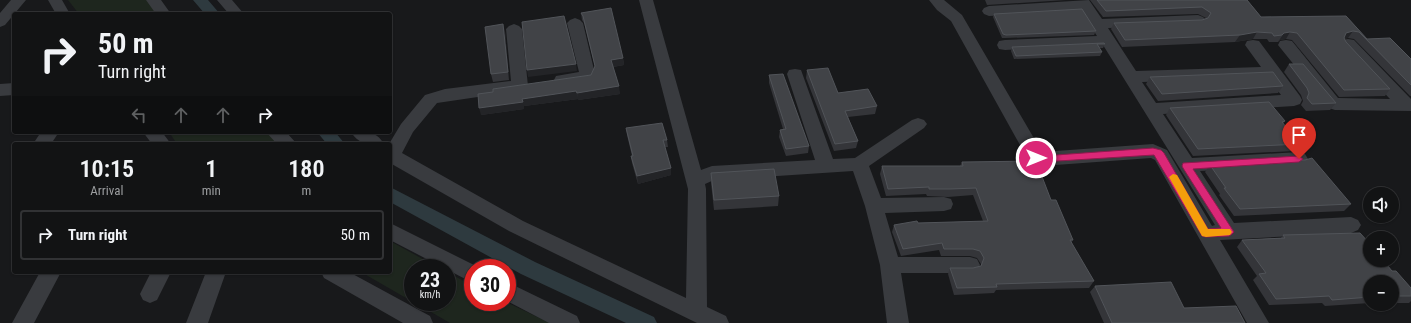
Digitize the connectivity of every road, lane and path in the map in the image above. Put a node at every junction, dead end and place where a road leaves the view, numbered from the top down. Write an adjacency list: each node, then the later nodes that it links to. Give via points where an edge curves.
1 (19, 0): 13 (street)
2 (55, 0): 9 (street)
3 (153, 0): 10 (street)
4 (224, 0): 11 (street)
5 (646, 0): 43 (street)
6 (936, 0): 49 (street, via 957,18 1036,158 1157,152)
7 (1084, 3): 8 (street); 15 (street)
8 (989, 11)
9 (62, 12)
10 (162, 12)
11 (235, 12)
12 (1198, 20): 15 (street)
13 (0, 22)
14 (575, 22): 25 (street, via 587,74 581,78)
15 (1097, 24): 17 (street)
16 (514, 29): 25 (street)
17 (1107, 40): 19 (street); 24 (street)
18 (1348, 44): 28 (street)
19 (1005, 45)
20 (1253, 45): 22 (street)
21 (1286, 45): 28 (street, via 1335,104)
22 (1273, 72): 24 (street); 29 (street, via 1294,100)
23 (795, 74): 41 (street)
24 (1130, 77): 29 (street)
25 (535, 84): 37 (street, via 431,99 407,128)
26 (12, 89): 27 (street)
27 (0, 90)
28 (1409, 105)
29 (1151, 109): 42 (street)
30 (918, 124): 40 (street)
31 (154, 134): 34 (street)
32 (277, 134): 35 (street)
33 (362, 134): 36 (street)
34 (160, 142)
35 (286, 142)
36 (372, 142)
37 (392, 154)
38 (392, 157): 59 (street, via 516,226)
39 (1299, 159): 42 (street)
40 (859, 164): 41 (street); 45 (street)
41 (826, 165): 43 (street, via 712,173)
42 (1186, 166): 48 (street)
43 (694, 181): 59 (street, via 698,201)
44 (944, 204): 45 (street)
45 (874, 206): 50 (street)
46 (1351, 224): 48 (street)
47 (392, 232): 52 (street)
48 (1229, 232): 49 (street)
49 (1206, 233): 66 (street)
50 (890, 265): 51 (street); 65 (street)
51 (970, 265)
52 (464, 269)
53 (50, 274): 60 (street)
54 (160, 274): 57 (street)
55 (215, 274): 61 (street)
56 (334, 274): 62 (street)
57 (150, 294)
58 (516, 296): 63 (street)
59 (696, 312): 64 (street)
60 (23, 323)
61 (197, 323)
62 (422, 323)
63 (569, 323)
64 (718, 323)
65 (898, 323)
66 (1258, 323)

